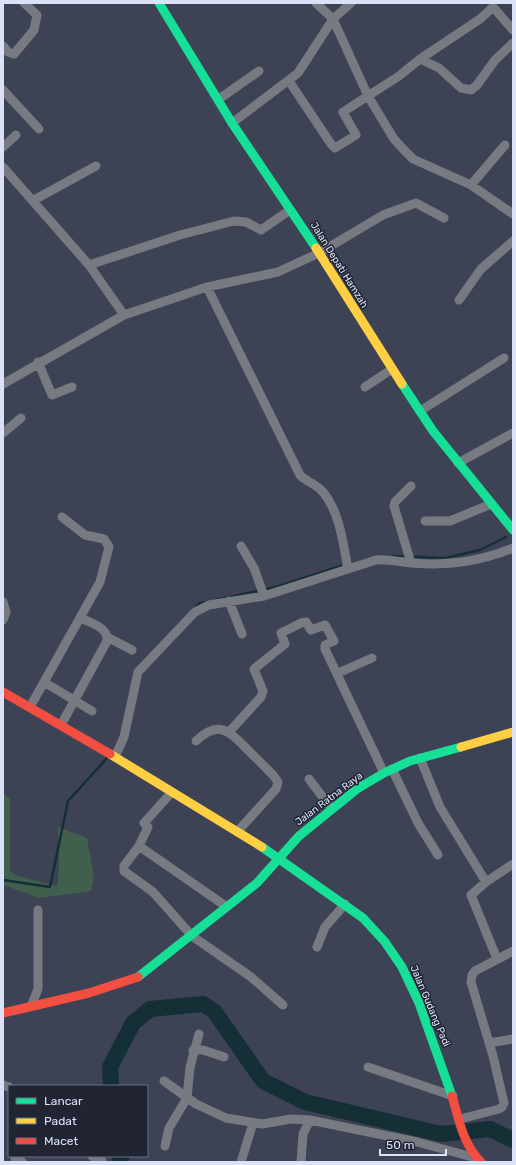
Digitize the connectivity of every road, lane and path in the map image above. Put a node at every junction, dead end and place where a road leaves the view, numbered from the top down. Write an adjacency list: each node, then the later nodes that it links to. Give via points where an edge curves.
1 (24, 3): 9 (street, via 37,15 34,30 14,54)
2 (159, 3): 15 (street, Jalan Depati Hamzah)
3 (316, 3): 6 (street)
4 (351, 3): 6 (street)
5 (491, 5): 7 (street); 10 (street, via 480,19)
6 (332, 19): 12 (street, via 298,73); 14 (street)
7 (513, 30)
8 (513, 42): 10 (street, via 471,90 461,88 439,68)
9 (3, 46)
10 (420, 59): 14 (street)
11 (259, 71): 15 (street)
12 (289, 81): 14 (street, via 335,148 356,135 343,112); 16 (street)
13 (3, 90): 17 (street)
14 (368, 96): 23 (street, via 394,139 409,155)
15 (219, 99): 16 (street, Jalan Depati Hamzah)
16 (232, 123): 25 (street, Jalan Depati Hamzah)
17 (39, 129)
18 (16, 135): 20 (street)
19 (506, 145): 23 (street)
20 (3, 147)
21 (3, 166): 24 (street)
22 (96, 166): 24 (street)
23 (471, 185): 26 (street)
24 (34, 200): 30 (street)
25 (290, 210): 29 (street, Jalan Depati Hamzah); 30 (street, via 262,230 246,222 234,221 180,235)
26 (513, 214)
27 (444, 218): 29 (street, via 416,204 383,215)
28 (513, 241): 32 (street, via 480,269)
29 (319, 253): 31 (street, via 270,274); 36 (street, Jalan Depati Hamzah)
30 (89, 265): 33 (street)
31 (207, 287): 33 (street); 53 (street, via 300,475 315,485 337,516)
32 (459, 300)
33 (124, 315): 35 (street)
34 (504, 358): 40 (street)
35 (38, 362): 37 (street); 38 (street, via 52,395)
36 (392, 369): 39 (street); 40 (street, Jalan Depati Hamzah)
37 (3, 384)
38 (72, 387)
39 (365, 387)
40 (420, 411): 44 (street, Jalan Depati Hamzah)
41 (21, 418): 42 (street)
42 (3, 433)
43 (513, 433): 44 (street)
44 (458, 463): 46 (street, Jalan Depati Hamzah)
45 (411, 486): 52 (street, via 394,506)
46 (491, 504): 48 (street, via 450,521); 49 (street, Jalan Depati Hamzah)
47 (62, 517): 57 (street, via 85,535 104,539 109,547 103,576)
48 (425, 521)
49 (513, 530)
50 (241, 546): 54 (street, via 254,568)
51 (513, 548): 52 (street, via 492,557 444,564)
52 (410, 557): 53 (street, via 385,559)
53 (348, 568): 54 (street)
54 (263, 593): 55 (street)
55 (230, 601): 59 (street); 73 (street, via 210,605 195,612 141,667 135,682 124,737)
56 (3, 602): 58 (street, via 6,612)
57 (80, 618): 60 (street, via 96,625); 64 (street)
58 (3, 620)
59 (242, 634)
60 (107, 637): 61 (street); 66 (street)
61 (132, 650)
62 (372, 658): 63 (street)
63 (338, 673): 70 (street, via 325,649 325,645 334,641 325,625 311,630 306,622 281,633 285,644 254,669 263,691 261,697); 75 (street)
64 (44, 682): 66 (street); 67 (street)
65 (3, 692): 67 (street, Jalan Gudang Padi)
66 (74, 698): 68 (street); 69 (street)
67 (30, 708): 69 (street, Jalan Gudang Padi)
68 (92, 711)
69 (61, 725): 73 (street, Jalan Gudang Padi)
70 (229, 732): 72 (street, via 215,729 206,732); 79 (street, via 278,782 276,789)
71 (513, 732): 74 (street, Jalan Ratna Raya)
72 (196, 741)
73 (109, 754): 77 (street, Jalan Gudang Padi)
74 (420, 758): 75 (street, Jalan Ratna Raya); 84 (street, via 440,807)
75 (388, 771): 78 (street, Jalan Ratna Raya, via 357,789); 81 (street)
76 (309, 780): 78 (street)
77 (170, 793): 79 (street, Jalan Gudang Padi); 80 (street, via 144,823 148,827)
78 (332, 808): 82 (street, Jalan Ratna Raya, via 298,836)
79 (237, 832): 82 (street, Jalan Gudang Padi)
80 (139, 846): 86 (street); 88 (street, via 124,866 124,870 158,897)
81 (438, 855)
82 (279, 858): 85 (street, Jalan Gudang Padi); 86 (street, Jalan Ratna Raya, via 257,883)
83 (513, 864): 84 (street)
84 (486, 882): 91 (street, via 472,895)
85 (345, 904): 89 (street, via 322,931); 102 (street, Jalan Gudang Padi, via 374,929 402,967 419,1003)
86 (227, 908): 88 (street, Jalan Ratna Raya)
87 (38, 910): 92 (street, via 38,989)
88 (192, 936): 92 (street, Jalan Ratna Raya, via 140,976 120,985); 93 (street, via 251,977)
89 (317, 947)
90 (513, 951): 91 (street)
91 (497, 959): 97 (street, via 475,972 471,982)
92 (32, 1004): 94 (street, Jalan Ratna Raya)
93 (283, 1005)
94 (3, 1013)
95 (199, 1034): 98 (street)
96 (513, 1039): 97 (street)
97 (489, 1043): 105 (street, via 504,1103 502,1107)
98 (193, 1050): 99 (street, via 203,1050); 103 (street)
99 (224, 1057)
100 (368, 1067): 102 (street)
101 (164, 1081): 103 (street)
102 (453, 1096): 105 (street, Jalan Gudang Padi)
103 (187, 1098): 106 (street, via 226,1118); 107 (street, via 169,1128)
104 (310, 1120): 106 (street); 108 (street, via 417,1142); 110 (street, via 304,1134)
105 (460, 1120): 108 (street, Jalan Gudang Padi, via 469,1150)
106 (253, 1123): 109 (street)
107 (164, 1146)
108 (479, 1160)
109 (241, 1162)
110 (301, 1162)

